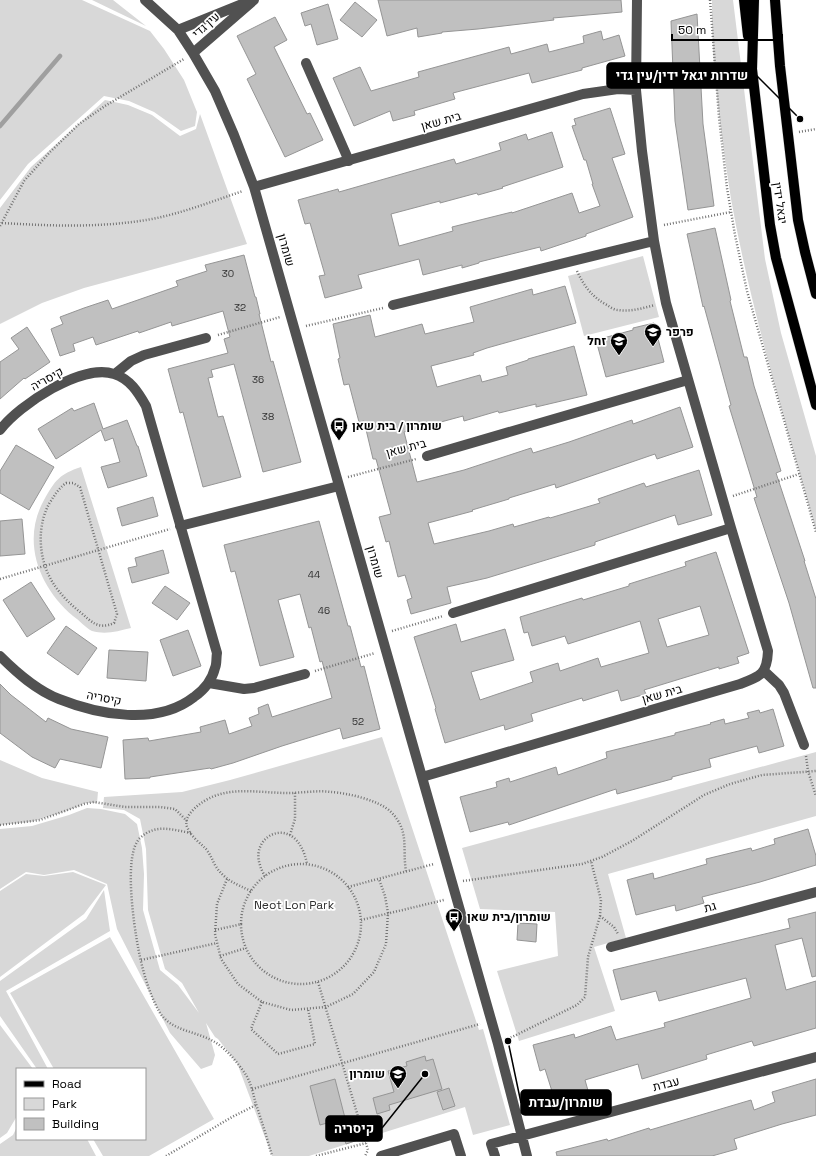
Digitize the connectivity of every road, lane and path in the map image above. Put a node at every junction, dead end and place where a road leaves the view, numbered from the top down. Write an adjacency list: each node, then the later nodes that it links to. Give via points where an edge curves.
1 (145, 0): 8 (street, שומרון)
2 (253, 0): 8 (street, עין גדי); 9 (street, עין גדי)
3 (637, 0): 12 (street)
4 (710, 0): 17 (path, via 719,117)
5 (744, 0): 11 (main road)
6 (754, 0): 11 (main road, יגאל ידין)
7 (775, 0): 14 (main road, יגאל ידין)
8 (178, 30): 9 (street, שומרון)
9 (193, 53): 16 (street, שומרון, via 215,91); 18 (path, via 79,124 24,181)
10 (306, 63): 15 (street)
11 (752, 68): 31 (main road, יגאל ידין, via 771,232)
12 (636, 90): 15 (street, בית שאן, via 618,89 583,94); 20 (street)
13 (816, 129): 14 (path)
14 (788, 133): 23 (main road, יגאל ידין, via 798,220)
15 (349, 161): 16 (street, בית שאן)
16 (254, 187): 18 (path, via 153,219 103,226); 26 (street, שומרון)
17 (731, 212): 20 (path); 34 (path, via 747,291)
18 (1, 222): 19 (path)
19 (0, 226)
20 (652, 228): 21 (street)
21 (654, 241): 22 (street); 24 (street)
22 (576, 260): 24 (path, via 582,282 591,294 616,310 633,311); 25 (street)
23 (816, 294)
24 (666, 303): 30 (street)
25 (393, 305): 27 (path)
26 (290, 314): 27 (street, שומרון); 28 (path)
27 (295, 329): 35 (street, שומרון)
28 (206, 338): 29 (street, via 144,355 131,361)
29 (115, 374): 32 (street, קיסריה, via 89,374 48,390 22,409); 37 (street, קיסריה, via 131,383 146,406)
30 (688, 380): 33 (street, בית שאן); 36 (street)
31 (816, 405)
32 (0, 430)
33 (426, 456): 35 (path, בית שאן)
34 (799, 474): 36 (path); 39 (path)
35 (338, 483): 37 (street); 44 (street, שומרון)
36 (722, 499): 38 (street)
37 (180, 526): 40 (path); 49 (street, קיסריה, via 217,653)
38 (731, 528): 43 (street); 47 (street, via 768,651)
39 (816, 532)
40 (98, 550): 41 (path); 41 (path, via 80,487 74,483 66,483 45,512 41,528 41,546); 41 (path, via 117,614 114,623 106,626 94,624 72,605 58,591)
41 (45, 566): 42 (path)
42 (0, 579)
43 (453, 613): 44 (path)
44 (381, 634): 45 (street, שומרון)
45 (386, 649): 48 (path); 53 (street, שומרון)
46 (0, 656): 49 (street, קיסריה, via 17,673 58,699 111,714 135,716 177,708 200,693)
47 (764, 671): 50 (street, via 784,693); 53 (street, בית שאן, via 740,684)
48 (305, 674): 49 (street, via 244,689)
49 (209, 683)
50 (804, 745): 51 (path)
51 (808, 771): 52 (path); 55 (path); 61 (path, via 762,775 730,784 704,795 632,840 602,857)
52 (816, 771)
53 (422, 777): 60 (street, שומרון)
54 (295, 792): 56 (path, via 252,790 222,794 199,804 189,814); 59 (path, via 295,819); 63 (path, via 330,791 356,796 390,811 402,829 405,839)
55 (816, 796)
56 (187, 821): 57 (path, via 175,809 125,807 94,802 40,820); 58 (path, via 187,828)
57 (0, 825)
58 (191, 833): 65 (path, via 209,852); 82 (path, via 159,828 147,832 139,839 133,852 130,869 131,889)
59 (290, 835): 62 (path, via 301,845); 64 (path, via 275,834 266,838 260,845 259,862)
60 (446, 860): 63 (path); 67 (street, שומרון)
61 (591, 860): 67 (path, via 582,864); 73 (path, via 601,900)
62 (307, 864): 64 (path, via 284,867); 68 (path, via 328,870)
63 (406, 871): 66 (path)
64 (265, 876): 69 (path)
65 (227, 879): 69 (path); 76 (path, via 217,904)
66 (379, 879): 68 (path); 72 (path)
67 (452, 882): 71 (street, שומרון)
68 (348, 887): 74 (path, via 356,899)
69 (251, 891): 75 (path, via 242,910)
70 (816, 892): 78 (street, גת)
71 (456, 897): 72 (path); 87 (street, שומרון)
72 (388, 913): 74 (path); 85 (path, via 386,944 374,972 353,994)
73 (600, 916): 78 (path, via 614,927); 88 (path, via 588,957 585,997 578,1005)
74 (361, 920): 83 (path, via 360,938 352,957 337,972)
75 (242, 924): 76 (path); 80 (path, via 241,931)
76 (215, 930): 77 (path)
77 (217, 943): 81 (path); 82 (path)
78 (626, 943): 79 (street, גת)
79 (611, 946)
80 (246, 948): 81 (path); 83 (path, via 257,966 274,978 294,984)
81 (220, 956): 84 (path, via 238,984)
82 (141, 960): 91 (path, via 160,1013 174,1026 213,1041 225,1050 247,1077)
83 (318, 982): 85 (path)
84 (262, 1002): 86 (path, via 291,1010); 86 (path, via 251,1029 278,1054 315,1044)
85 (326, 1007): 86 (path); 90 (path)
86 (308, 1009)
87 (492, 1021): 88 (street, שומרון); 90 (path)
88 (498, 1044): 93 (street, שומרון)
89 (816, 1057): 93 (street, עבדת)
90 (343, 1063): 91 (path); 94 (path)
91 (252, 1089): 92 (path)
92 (256, 1105): 95 (path); 96 (path)
93 (522, 1135): 101 (street, עבדת, via 491,1144); 102 (street, שומרון)
94 (366, 1143): 97 (path); 98 (path, via 368,1150)
95 (166, 1156)
96 (272, 1156)
97 (316, 1156)
98 (365, 1156)
99 (381, 1156): 100 (street, via 454,1134)
100 (461, 1156)
101 (494, 1156)
102 (527, 1156)

